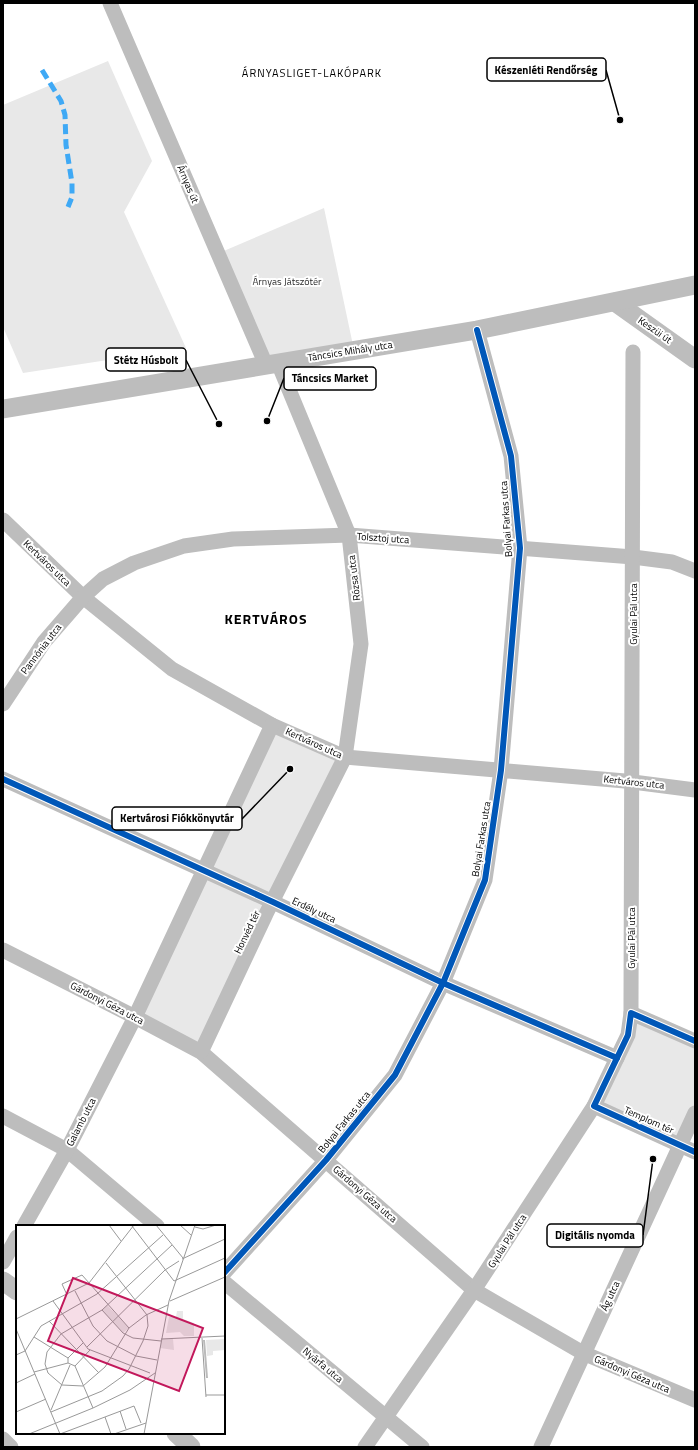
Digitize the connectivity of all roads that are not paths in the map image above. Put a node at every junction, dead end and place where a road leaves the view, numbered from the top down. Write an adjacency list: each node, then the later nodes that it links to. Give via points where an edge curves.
1 (110, 3): 7 (street, Árnyas út, via 209,240)
2 (695, 285): 3 (street, Táncsics Mihály utca)
3 (615, 302): 4 (street, Táncsics Mihály utca); 6 (street, Keszüi út)
4 (477, 330): 7 (street, Táncsics Mihály utca); 11 (street, Bolyai Farkas utca, via 511,456)
5 (633, 352): 12 (street, Gyulai Pál utca)
6 (695, 359)
7 (272, 364): 8 (street, Táncsics Mihály utca); 10 (street, Rózsa utca)
8 (3, 409)
9 (3, 520): 14 (street, Kertváros utca)
10 (349, 536): 11 (street, Tolsztoj utca); 14 (street, Tolsztoj utca, via 233,539 184,546 134,563 103,579); 17 (street, Rózsa utca, via 361,644)
11 (520, 548): 12 (street, Tolsztoj utca); 18 (street, Bolyai Farkas utca)
12 (633, 557): 13 (street, Tolsztoj utca, via 672,562); 20 (street, Gyulai Pál utca)
13 (695, 571)
14 (83, 597): 15 (street, Pannónia utca, via 44,642); 16 (street, Kertváros utca, via 172,669)
15 (3, 704)
16 (272, 725): 17 (street, Kertváros utca); 22 (street)
17 (345, 757): 18 (street, Kertváros utca); 23 (street, Honvéd tér)
18 (501, 770): 20 (street, Kertváros utca); 25 (street, Bolyai Farkas utca, via 485,880)
19 (3, 779): 22 (street, Erdély utca)
20 (632, 782): 21 (street, Kertváros utca); 26 (street, Gyulai Pál utca)
21 (695, 790)
22 (205, 871): 23 (street, Erdély utca); 27 (street)
23 (272, 902): 25 (street, Erdély utca); 29 (street, Honvéd tér)
24 (3, 950): 27 (street, Gárdonyi Géza utca)
25 (443, 983): 30 (street, Erdély utca); 37 (street, Bolyai Farkas utca, via 395,1075)
26 (631, 1013): 28 (street); 30 (street, Gyulai Pál utca, via 628,1035)
27 (135, 1016): 29 (street, Gárdonyi Géza utca); 35 (street, Galamb utca)
28 (695, 1041)
29 (201, 1052): 37 (street, Gárdonyi Géza utca)
30 (617, 1058): 31 (street, Gyulai Pál utca)
31 (594, 1106): 34 (street, Templom tér); 46 (street, Gyulai Pál utca)
32 (695, 1114): 34 (street, Templom tér)
33 (3, 1116): 35 (street)
34 (681, 1145): 36 (street, Templom tér); 47 (street, Ág utca)
35 (67, 1150): 38 (street, Galamb utca); 39 (street)
36 (695, 1152)
37 (326, 1160): 42 (street, Bolyai Farkas utca); 46 (street, Gárdonyi Géza utca)
38 (25, 1225)
39 (156, 1225)
40 (16, 1239): 41 (street)
41 (3, 1262)
42 (225, 1272)
43 (3, 1281): 45 (street)
44 (225, 1283): 49 (street, Nyárfa utca)
45 (16, 1290)
46 (474, 1290): 47 (street, Gárdonyi Géza utca); 49 (street, Gyulai Pál utca)
47 (584, 1353): 48 (street, Gárdonyi Géza utca); 54 (street, Ág utca)
48 (695, 1400)
49 (385, 1417): 52 (street, Gyulai Pál utca); 53 (street, Nyárfa utca)
50 (3, 1439): 51 (street)
51 (11, 1447)
52 (365, 1447)
53 (422, 1447)
54 (541, 1447)

